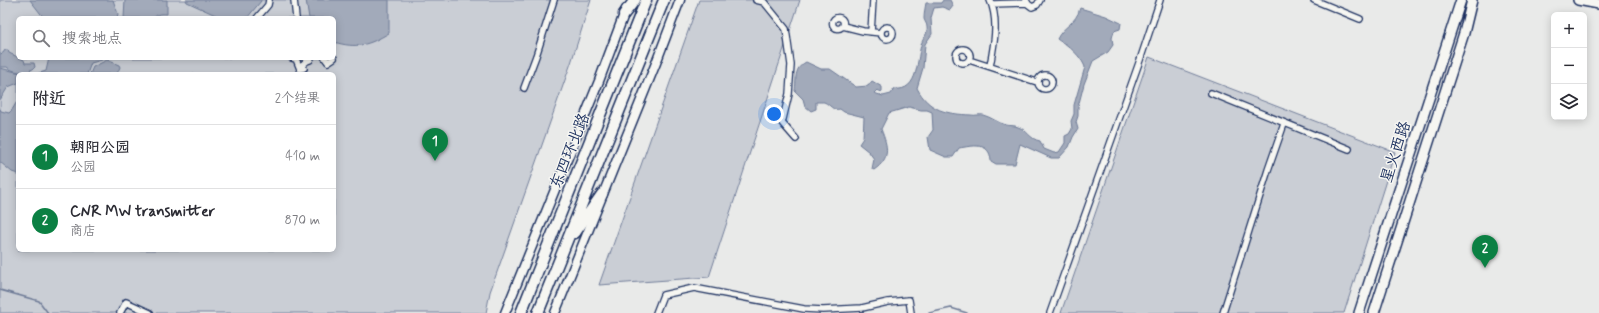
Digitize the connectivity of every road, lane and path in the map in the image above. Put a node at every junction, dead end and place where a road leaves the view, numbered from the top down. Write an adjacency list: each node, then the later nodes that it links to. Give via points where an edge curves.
1 (269, 0): 21 (street)
2 (294, 0): 22 (street)
3 (554, 0): 32 (street)
4 (630, 0): 20 (street, 东四环北路)
5 (635, 0): 20 (highway)
6 (646, 0): 42 (highway, 东四环北路)
7 (664, 0): 38 (highway, 东四环北路)
8 (680, 0): 37 (street)
9 (756, 0): 35 (street, via 764,2 786,29 791,65 789,94 782,123)
10 (874, 0): 25 (street)
11 (1040, 0): 17 (street, via 1035,6 1030,6)
12 (1160, 0): 47 (street)
13 (1314, 0): 23 (street)
14 (1461, 0): 49 (main road, 星火西路)
15 (1472, 0): 50 (main road, 星火西路, via 1464,33)
16 (1578, 0): 19 (main road)
17 (1027, 1): 18 (street)
18 (991, 2): 30 (street, via 995,41)
19 (1599, 4)
20 (624, 14): 41 (street, 东四环北路, via 600,81)
21 (259, 16)
22 (296, 16)
23 (1360, 19)
24 (843, 26): 25 (street)
25 (871, 32): 26 (street)
26 (881, 33)
27 (296, 60): 28 (street, via 300,69)
28 (310, 60)
29 (969, 60): 30 (street)
30 (990, 66): 31 (street)
31 (1037, 82)
32 (524, 88)
33 (1211, 93): 34 (street)
34 (1284, 124): 36 (street); 48 (street)
35 (796, 139)
36 (1349, 149)
37 (602, 194): 38 (highway); 44 (street)
38 (564, 248): 43 (highway, 东四环北路)
39 (120, 313): 40 (street, via 126,302)
40 (150, 313)
41 (505, 313)
42 (521, 313)
43 (538, 313)
44 (555, 313)
45 (656, 313): 46 (street, via 663,295 694,288 804,309 862,308 909,300)
46 (911, 313)
47 (1050, 313)
48 (1223, 313)
49 (1359, 313)
50 (1374, 313)

